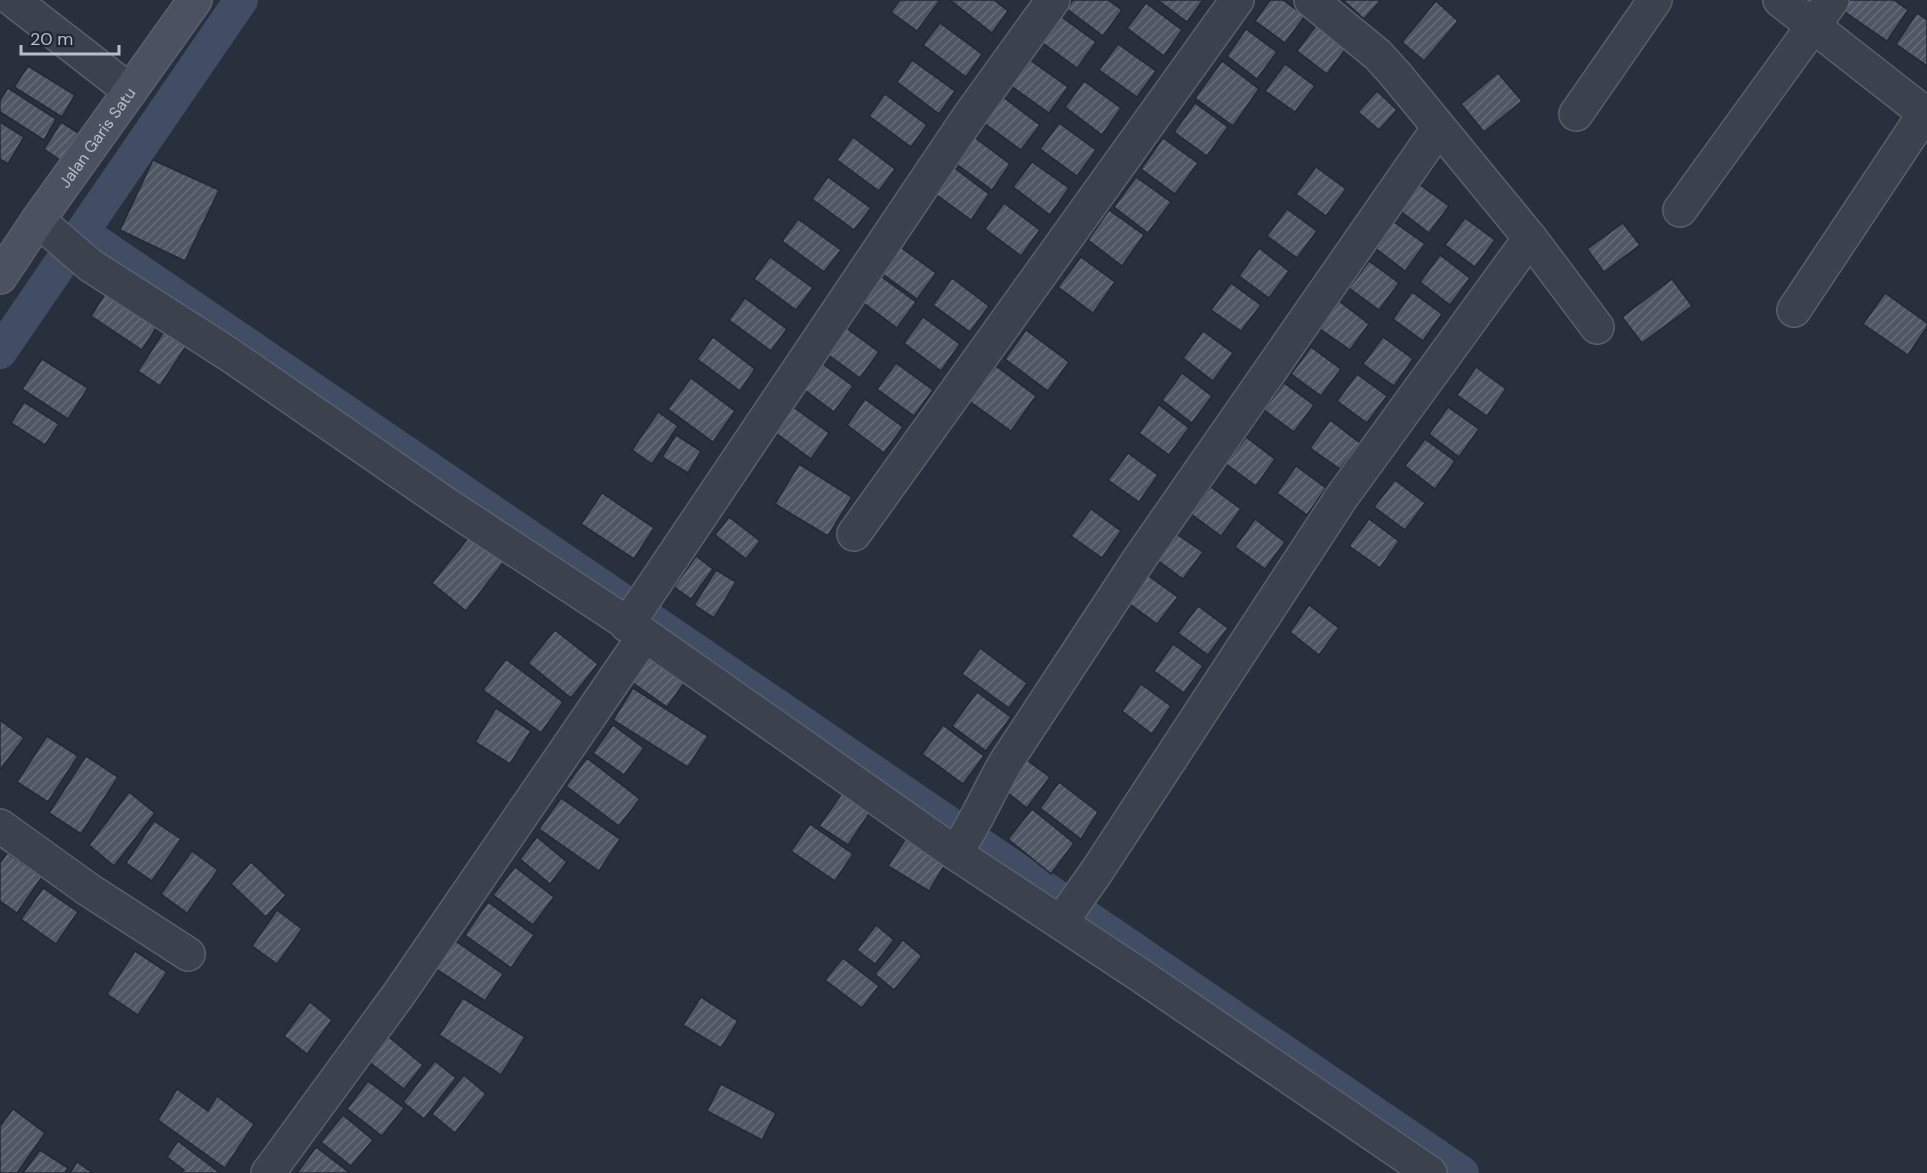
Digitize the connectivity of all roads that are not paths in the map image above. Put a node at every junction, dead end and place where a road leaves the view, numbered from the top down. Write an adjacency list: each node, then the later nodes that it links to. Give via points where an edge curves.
1 (13, 0): 9 (street)
2 (195, 0): 9 (street, Jalan Garis Satu)
3 (1053, 0): 20 (street, via 968,118)
4 (1237, 0): 19 (street)
5 (1311, 0): 12 (street, via 1378,55)
6 (1655, 0): 11 (street)
7 (1780, 0): 8 (street)
8 (1823, 12): 10 (street); 13 (street)
9 (130, 91): 14 (street, Jalan Garis Satu)
10 (1926, 113): 17 (street)
11 (1576, 114)
12 (1438, 129): 15 (street); 22 (street, via 1140,558 1006,762)
13 (1680, 210)
14 (47, 229): 16 (street, Jalan Garis Satu); 20 (street, via 90,265)
15 (1530, 238): 18 (street); 23 (street, via 1341,498)
16 (0, 277)
17 (1794, 310)
18 (1597, 327)
19 (854, 534)
20 (636, 630): 22 (street); 25 (street, via 399,994)
21 (0, 826): 24 (street, via 88,890)
22 (965, 839): 23 (street)
23 (1061, 922): 26 (street)
24 (188, 954)
25 (268, 1173)
26 (1430, 1173)

